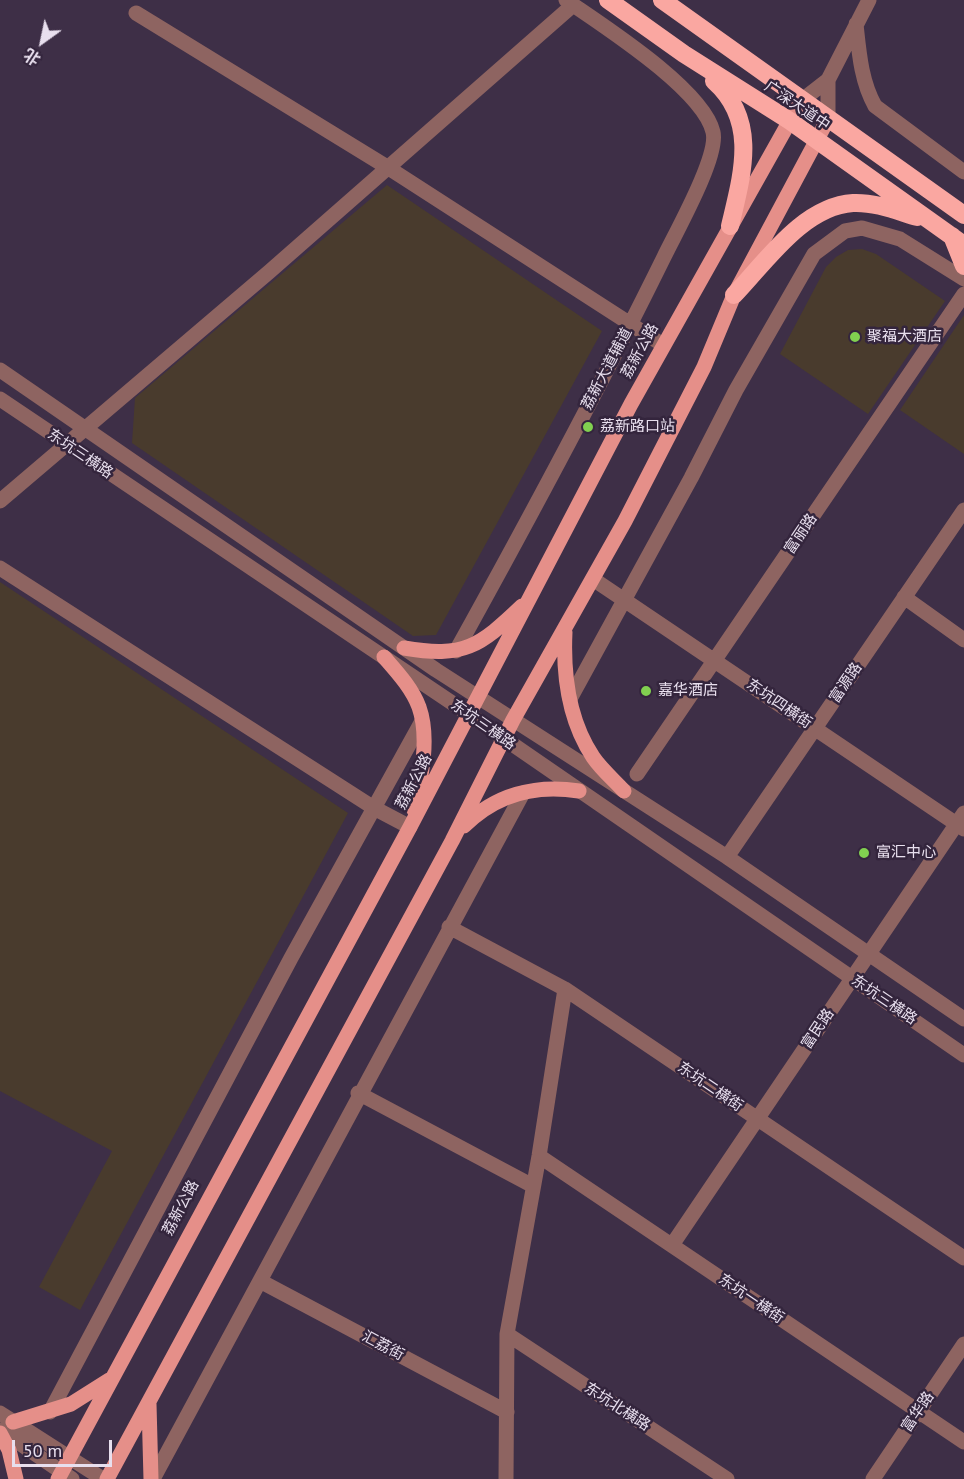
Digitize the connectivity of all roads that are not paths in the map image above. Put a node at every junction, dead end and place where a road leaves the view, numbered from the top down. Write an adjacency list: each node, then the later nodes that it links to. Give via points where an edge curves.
1 (608, 0): 8 (highway, 广深大道中)
2 (662, 0): 5 (highway, 广深大道中)
3 (869, 0): 7 (street)
4 (570, 3): 14 (street); 24 (street, 荔新大道辅道, via 668,75 714,132 713,146 690,204)
5 (682, 7): 10 (highway, 广深大道中)
6 (136, 13): 14 (street)
7 (856, 24): 9 (street); 15 (street, via 864,77 875,106)
8 (684, 54): 12 (highway, 广深大道中); 18 (highway, via 725,90 742,122 745,152)
9 (828, 80): 10 (street); 11 (street)
10 (801, 101): 11 (highway, 广深大道中); 12 (main road, 荔新公路)
11 (828, 119): 13 (main road); 16 (highway, 广深大道中)
12 (790, 121): 13 (highway, 广深大道中); 18 (main road, 荔新公路)
13 (816, 140): 17 (highway, 广深大道中); 23 (main road)
14 (387, 167): 24 (street); 28 (street)
15 (964, 172)
16 (964, 215)
17 (931, 221): 19 (highway, 广深大道中); 23 (highway, via 876,205 840,206 802,225)
18 (730, 226): 25 (main road, 荔新公路)
19 (958, 241): 20 (highway)
20 (964, 266)
21 (964, 279): 36 (street, via 900,239 862,228 845,231 814,254)
22 (964, 294): 42 (street, 富丽路)
23 (734, 295): 33 (main road, via 699,377)
24 (630, 325): 25 (street); 40 (street, 荔新大道辅道)
25 (663, 345): 35 (main road, 荔新公路)
26 (0, 370): 28 (street, 东坑三横路)
27 (0, 399): 29 (street, 东坑三横路)
28 (85, 429): 29 (street); 39 (street, 东坑三横路)
29 (67, 445): 30 (street); 41 (street, 东坑三横路)
30 (0, 501)
31 (964, 510): 34 (street, 富源路)
32 (0, 568): 54 (street)
33 (593, 579): 36 (street, 东坑四横街); 37 (main road)
34 (904, 597): 38 (street); 48 (street, 富源路)
35 (530, 598): 40 (main road, via 482,641); 43 (main road, 荔新公路)
36 (624, 600): 42 (street, 东坑四横街); 44 (street)
37 (565, 629): 44 (main road); 46 (main road)
38 (964, 640)
39 (404, 648): 40 (main road, via 434,653); 43 (street, 东坑三横路)
40 (456, 651)
41 (384, 657): 45 (street, 东坑三横路); 47 (main road, via 410,689 420,708)
42 (714, 661): 48 (street, 东坑四横街); 50 (street, 富丽路)
43 (479, 698): 45 (main road, 荔新公路); 46 (street, 东坑三横路)
44 (570, 699): 52 (main road, via 593,758)
45 (470, 715): 49 (street, 东坑三横路); 56 (main road, 荔新公路)
46 (513, 720): 49 (main road); 52 (street, 东坑三横路)
47 (421, 723): 54 (street); 56 (main road, via 422,764)
48 (815, 728): 55 (street, 东坑四横街); 58 (street, 富源路)
49 (502, 740): 51 (street, 东坑三横路); 57 (main road)
50 (637, 774)
51 (579, 791): 53 (main road, via 551,788); 61 (street, 东坑三横路)
52 (624, 791): 58 (street, 东坑三横路)
53 (523, 793): 57 (main road, via 500,798 482,808); 59 (street)
54 (374, 808): 56 (street); 76 (street)
55 (962, 822): 60 (street, 富民路)
56 (410, 827): 74 (main road, 荔新公路)
57 (455, 834): 75 (main road)
58 (728, 857): 60 (street, 东坑三横路)
59 (449, 927): 62 (street, 东坑二横街); 65 (street)
60 (869, 954): 61 (street, 富民路); 63 (street, 东坑三横路)
61 (852, 979): 64 (street, 东坑三横路); 66 (street, 富民路)
62 (565, 989): 66 (street, 东坑二横街); 67 (street)
63 (964, 1019)
64 (964, 1055)
65 (358, 1093): 68 (street); 71 (street)
66 (758, 1119): 69 (street, 富民路); 70 (street, 东坑二横街)
67 (539, 1156): 68 (street); 69 (street, 东坑一横街)
68 (533, 1186): 72 (street)
69 (672, 1245): 78 (street, 东坑一横街)
70 (964, 1258)
71 (260, 1281): 77 (street, 汇荔街); 84 (street)
72 (507, 1334): 77 (street); 86 (street, 东坑北横路)
73 (964, 1344): 78 (street, 富华路)
74 (114, 1377): 76 (main road, via 86,1396); 81 (main road, 荔新公路)
75 (149, 1402): 83 (main road); 84 (main road)
76 (50, 1412): 79 (main road)
77 (507, 1412): 85 (street)
78 (918, 1412): 80 (street, 东坑一横街); 87 (street, 富华路)
79 (3, 1424): 81 (street); 82 (main road)
80 (964, 1442)
81 (66, 1472): 83 (street)
82 (15, 1478)
83 (105, 1479)
84 (152, 1479)
85 (506, 1479)
86 (727, 1479)
87 (873, 1479)

